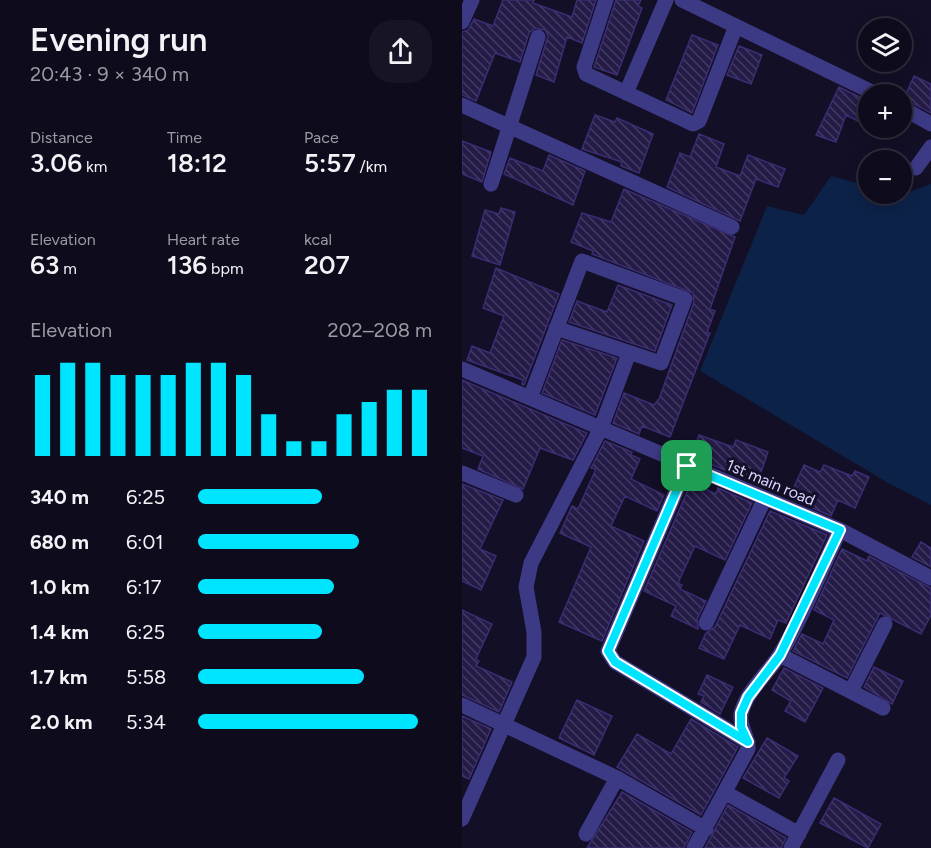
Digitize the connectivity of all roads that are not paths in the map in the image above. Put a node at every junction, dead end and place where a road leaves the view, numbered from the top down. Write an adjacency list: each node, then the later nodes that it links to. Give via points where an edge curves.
1 (472, 0): 5 (street)
2 (606, 0): 9 (street, via 583,70)
3 (666, 0): 9 (street)
4 (682, 0): 6 (street)
5 (462, 22)
6 (736, 27): 8 (street); 9 (street, via 695,124)
7 (538, 37): 13 (street)
8 (858, 85)
9 (626, 93)
10 (462, 105): 13 (street)
11 (912, 114): 12 (street)
12 (931, 124)
13 (508, 126): 16 (street); 17 (street)
14 (931, 147): 15 (street)
15 (916, 168)
16 (491, 184)
17 (732, 227)
18 (556, 328): 19 (street); 19 (street, via 582,261 685,299 661,363); 21 (street)
19 (629, 353): 22 (street)
20 (462, 369): 21 (street, 1st main road)
21 (530, 398): 22 (street, 1st main road)
22 (601, 428): 23 (street, 1st main road); 35 (street, via 531,563 526,587 534,657)
23 (687, 466): 26 (street, 1st main road); 36 (street, via 608,651 615,662)
24 (462, 473): 25 (street)
25 (516, 495)
26 (765, 498): 27 (street, 1st main road); 29 (street)
27 (840, 530): 28 (street, 1st main road); 31 (street)
28 (931, 578)
29 (706, 623)
30 (885, 624): 32 (street)
31 (780, 655): 32 (street); 36 (street, via 748,697 741,713 741,727)
32 (851, 692): 34 (street)
33 (462, 705): 35 (street)
34 (883, 708)
35 (504, 723): 38 (street); 40 (street)
36 (748, 742): 39 (street)
37 (838, 760): 43 (street)
38 (617, 778): 41 (street); 42 (street)
39 (726, 793): 41 (street); 43 (street)
40 (462, 819)
41 (706, 829): 44 (street)
42 (586, 834)
43 (799, 834): 45 (street)
44 (694, 848)
45 (791, 848)

